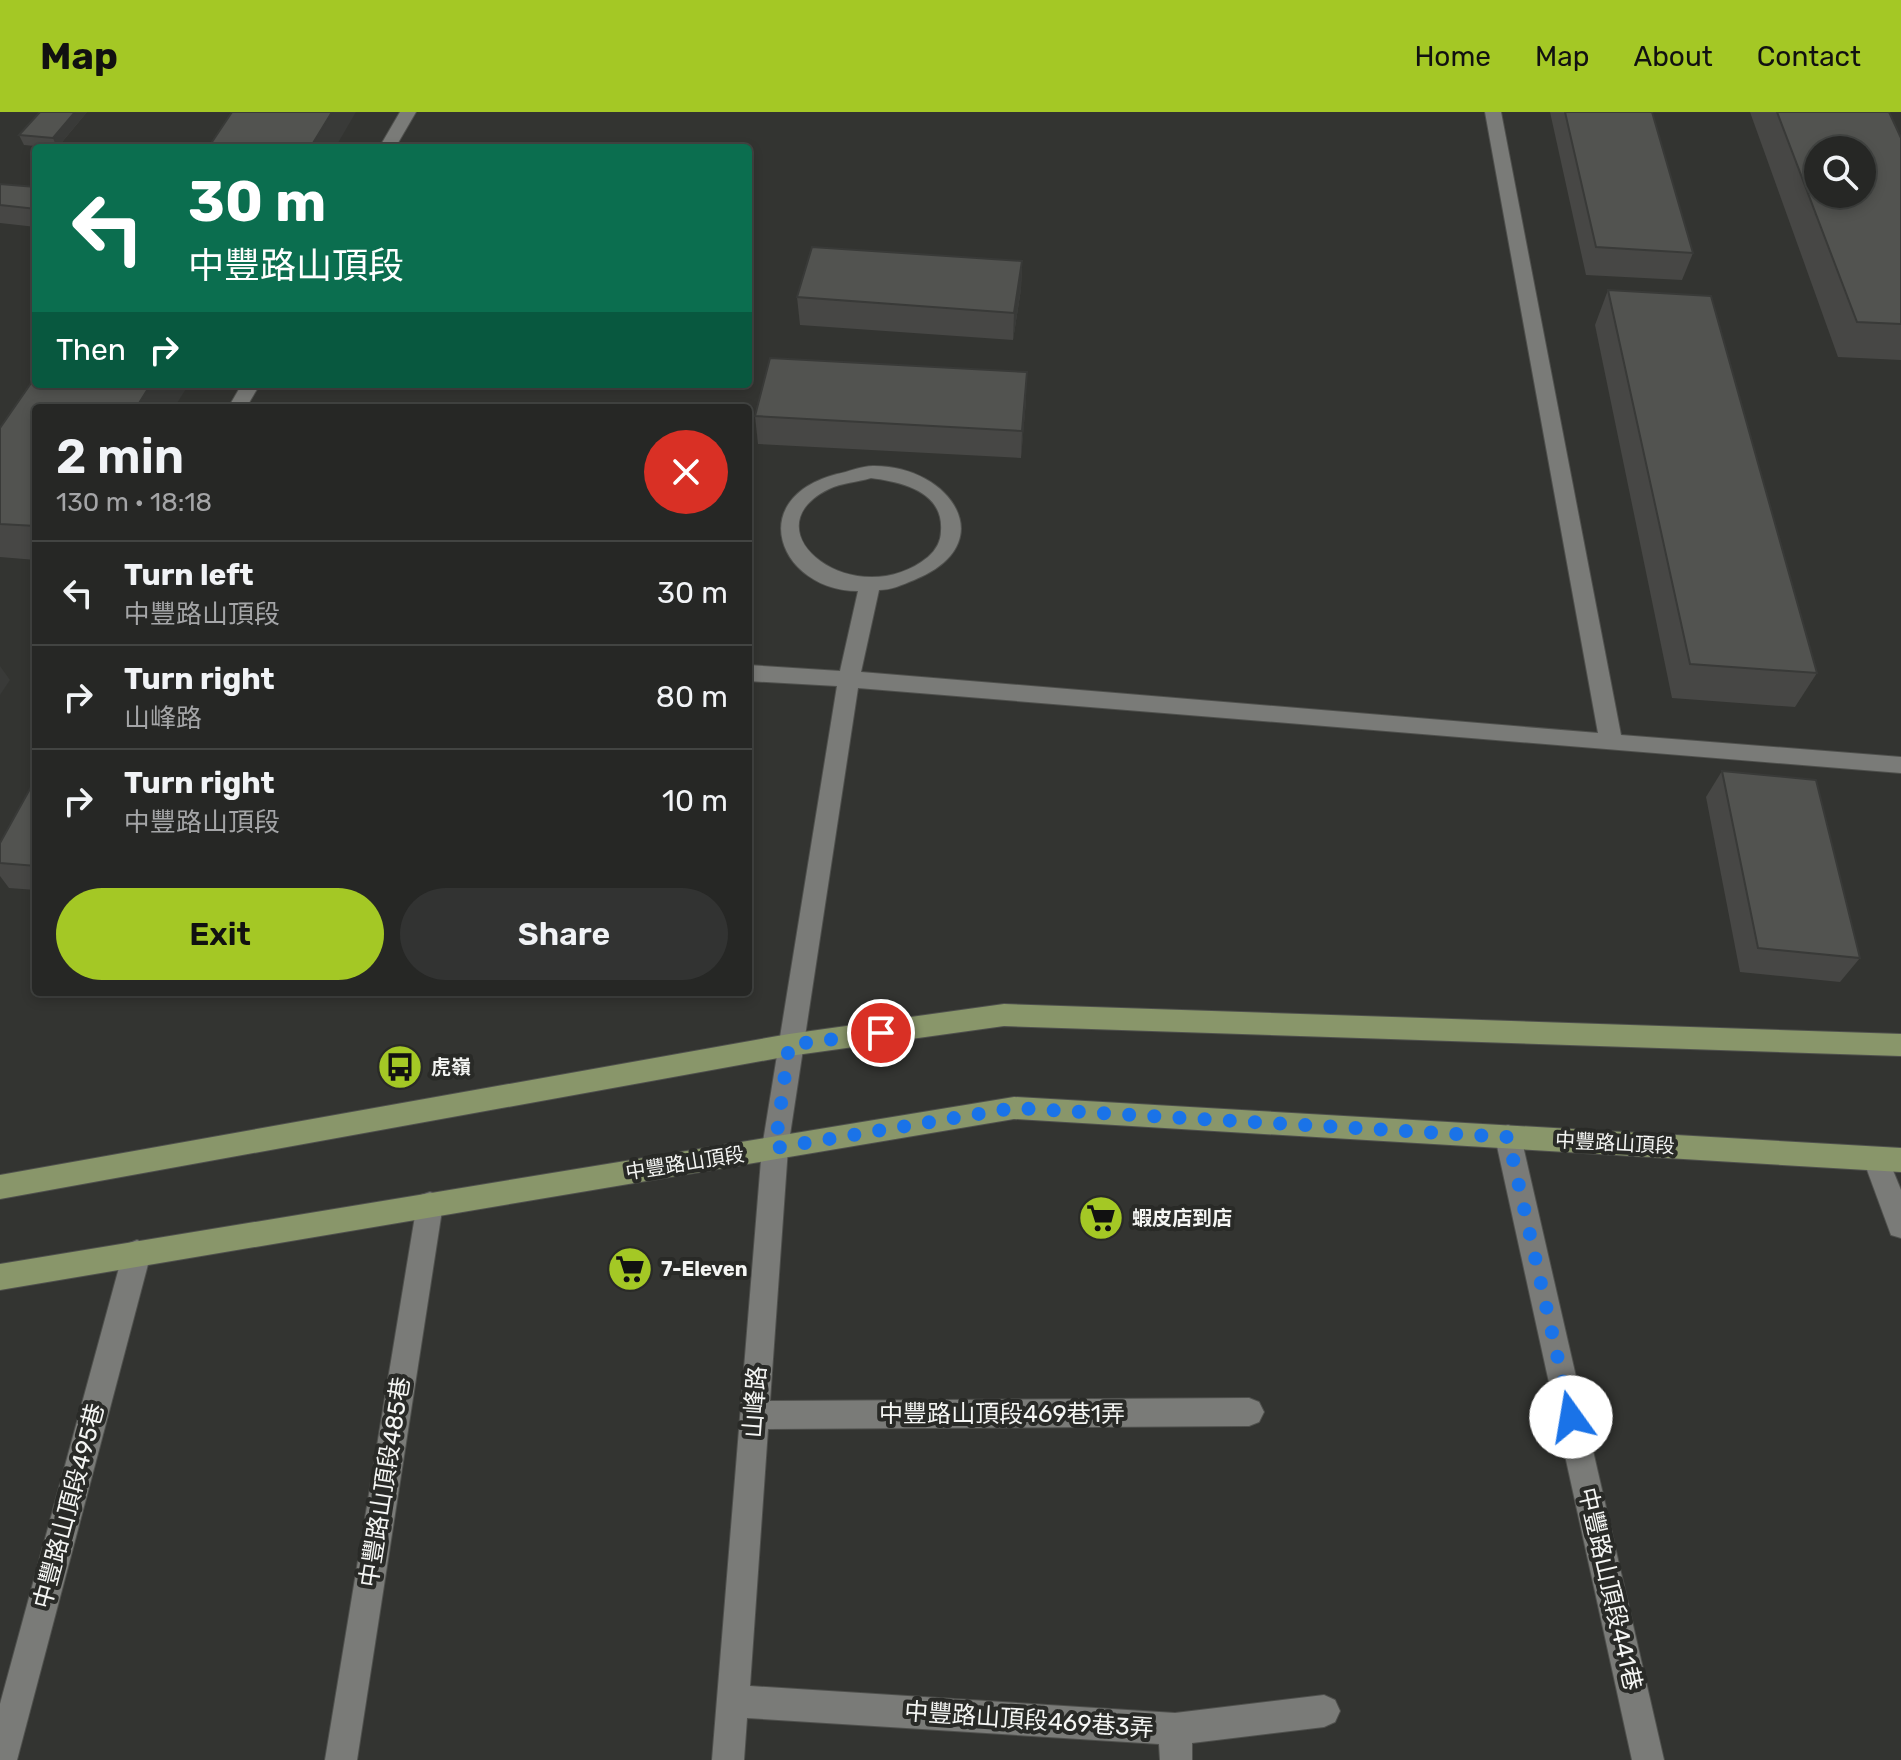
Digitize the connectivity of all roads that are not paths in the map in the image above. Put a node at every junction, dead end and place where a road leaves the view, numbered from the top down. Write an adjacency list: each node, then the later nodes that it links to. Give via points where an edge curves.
1 (408, 112): 3 (street)
2 (1493, 112): 7 (street)
3 (389, 144)
4 (870, 584): 4 (street, via 910,577 947,549 953,531 951,512 921,483 897,475 844,475 811,491 790,515 787,534 793,552 808,567 830,578); 6 (street, 山峰路)
5 (752, 673): 6 (street)
6 (849, 679): 7 (street); 9 (street, 山峰路)
7 (1611, 742): 8 (street)
8 (1901, 765)
9 (789, 1045): 10 (main road, via 1004,1015); 12 (street, 山峰路); 14 (main road)
10 (1901, 1045)
11 (1508, 1137): 12 (main road, 中豐路山頂段, via 1014,1108); 13 (main road, 中豐路山頂段); 27 (street, 中豐路山頂段441巷)
12 (775, 1148): 15 (main road, 中豐路山頂段); 20 (street, 山峰路)
13 (1889, 1160): 16 (street)
14 (0, 1187)
15 (430, 1204): 17 (main road, 中豐路山頂段); 25 (street, 中豐路山頂段485巷)
16 (1901, 1226)
17 (137, 1253): 18 (main road, 中豐路山頂段); 24 (street, 中豐路山頂段495巷)
18 (0, 1277)
19 (1249, 1412): 20 (street, 中豐路山頂段469巷1弄)
20 (754, 1415): 21 (street, 山峰路)
21 (733, 1701): 23 (street, 中豐路山頂段469巷3弄); 26 (street, 山峰路)
22 (1324, 1711): 23 (street, 中豐路山頂段469巷3弄)
23 (1176, 1745)
24 (1, 1760)
25 (341, 1760)
26 (728, 1760)
27 (1648, 1760)

